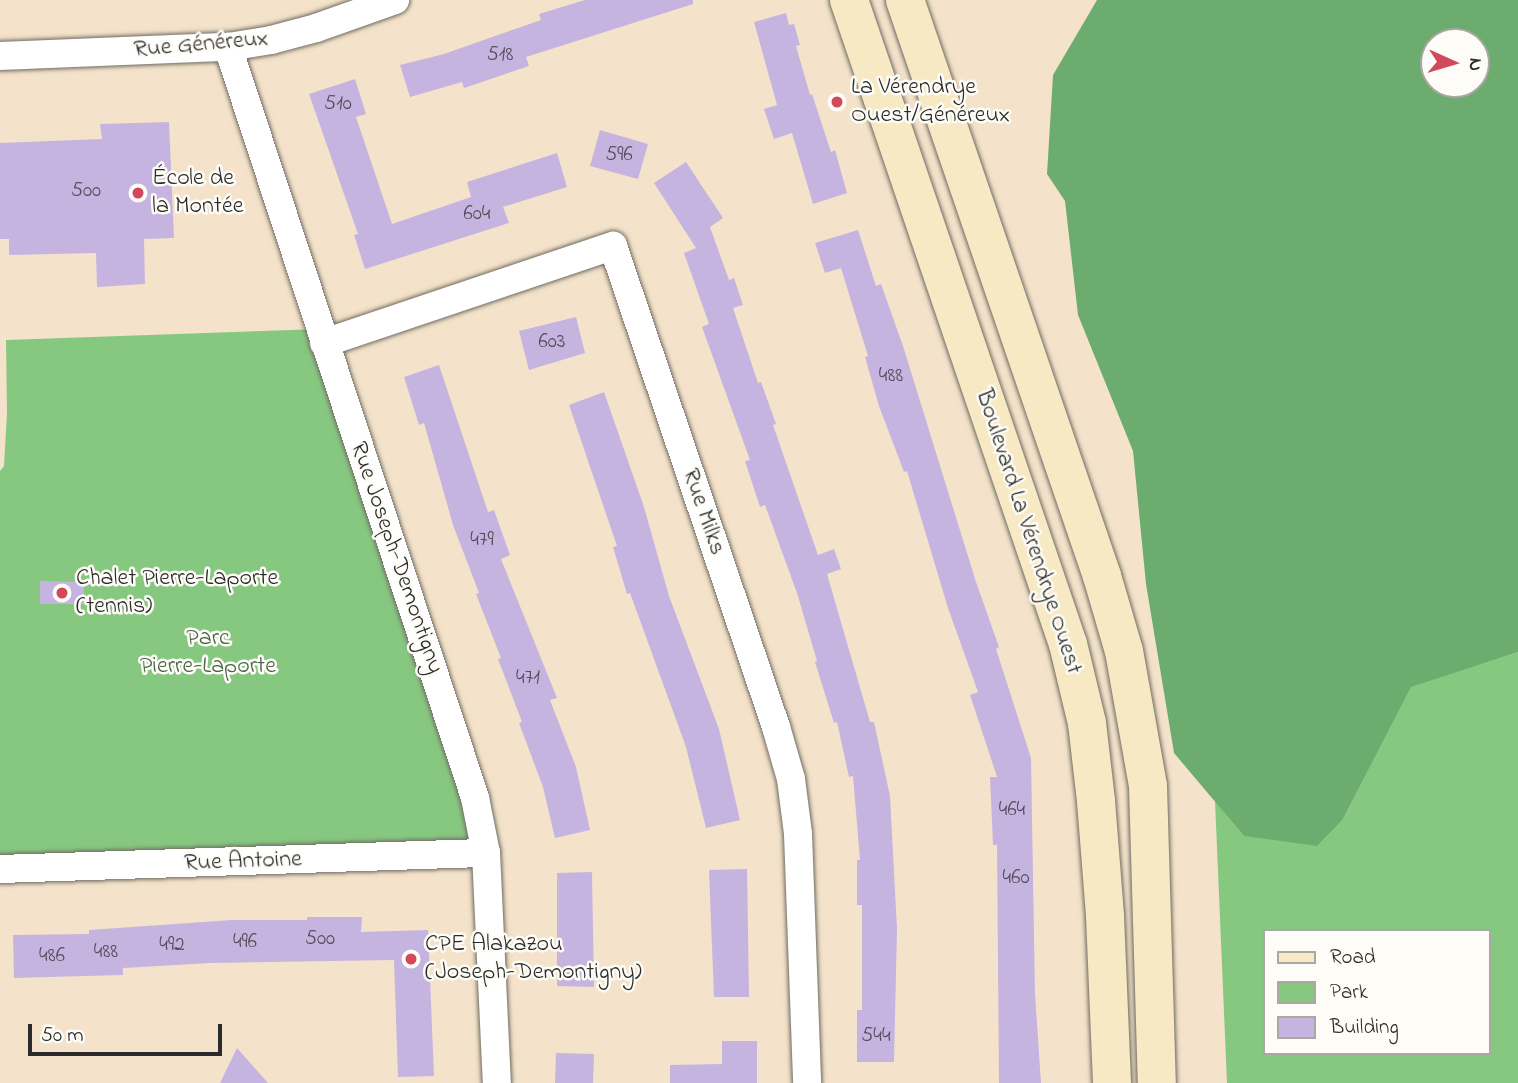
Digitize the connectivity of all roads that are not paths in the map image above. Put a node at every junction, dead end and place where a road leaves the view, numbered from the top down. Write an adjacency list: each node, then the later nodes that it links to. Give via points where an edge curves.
1 (395, 0): 4 (street, Rue Généreux, via 304,31)
2 (849, 0): 11 (main road, Boulevard La Vérendrye Ouest, via 1068,644 1087,723 1096,802)
3 (905, 0): 12 (main road, via 1124,651 1148,786)
4 (229, 47): 5 (street, Rue Généreux); 6 (street, Rue Joseph-Demontigny)
5 (0, 56)
6 (324, 343): 7 (street, Rue Joseph-Demontigny, via 467,767); 10 (street, Rue Milks, via 613,246 791,779 798,834)
7 (486, 853): 8 (street, Rue Antoine); 9 (street, Rue Joseph-Demontigny)
8 (0, 869)
9 (497, 1083)
10 (807, 1083)
11 (1112, 1083)
12 (1157, 1083)

